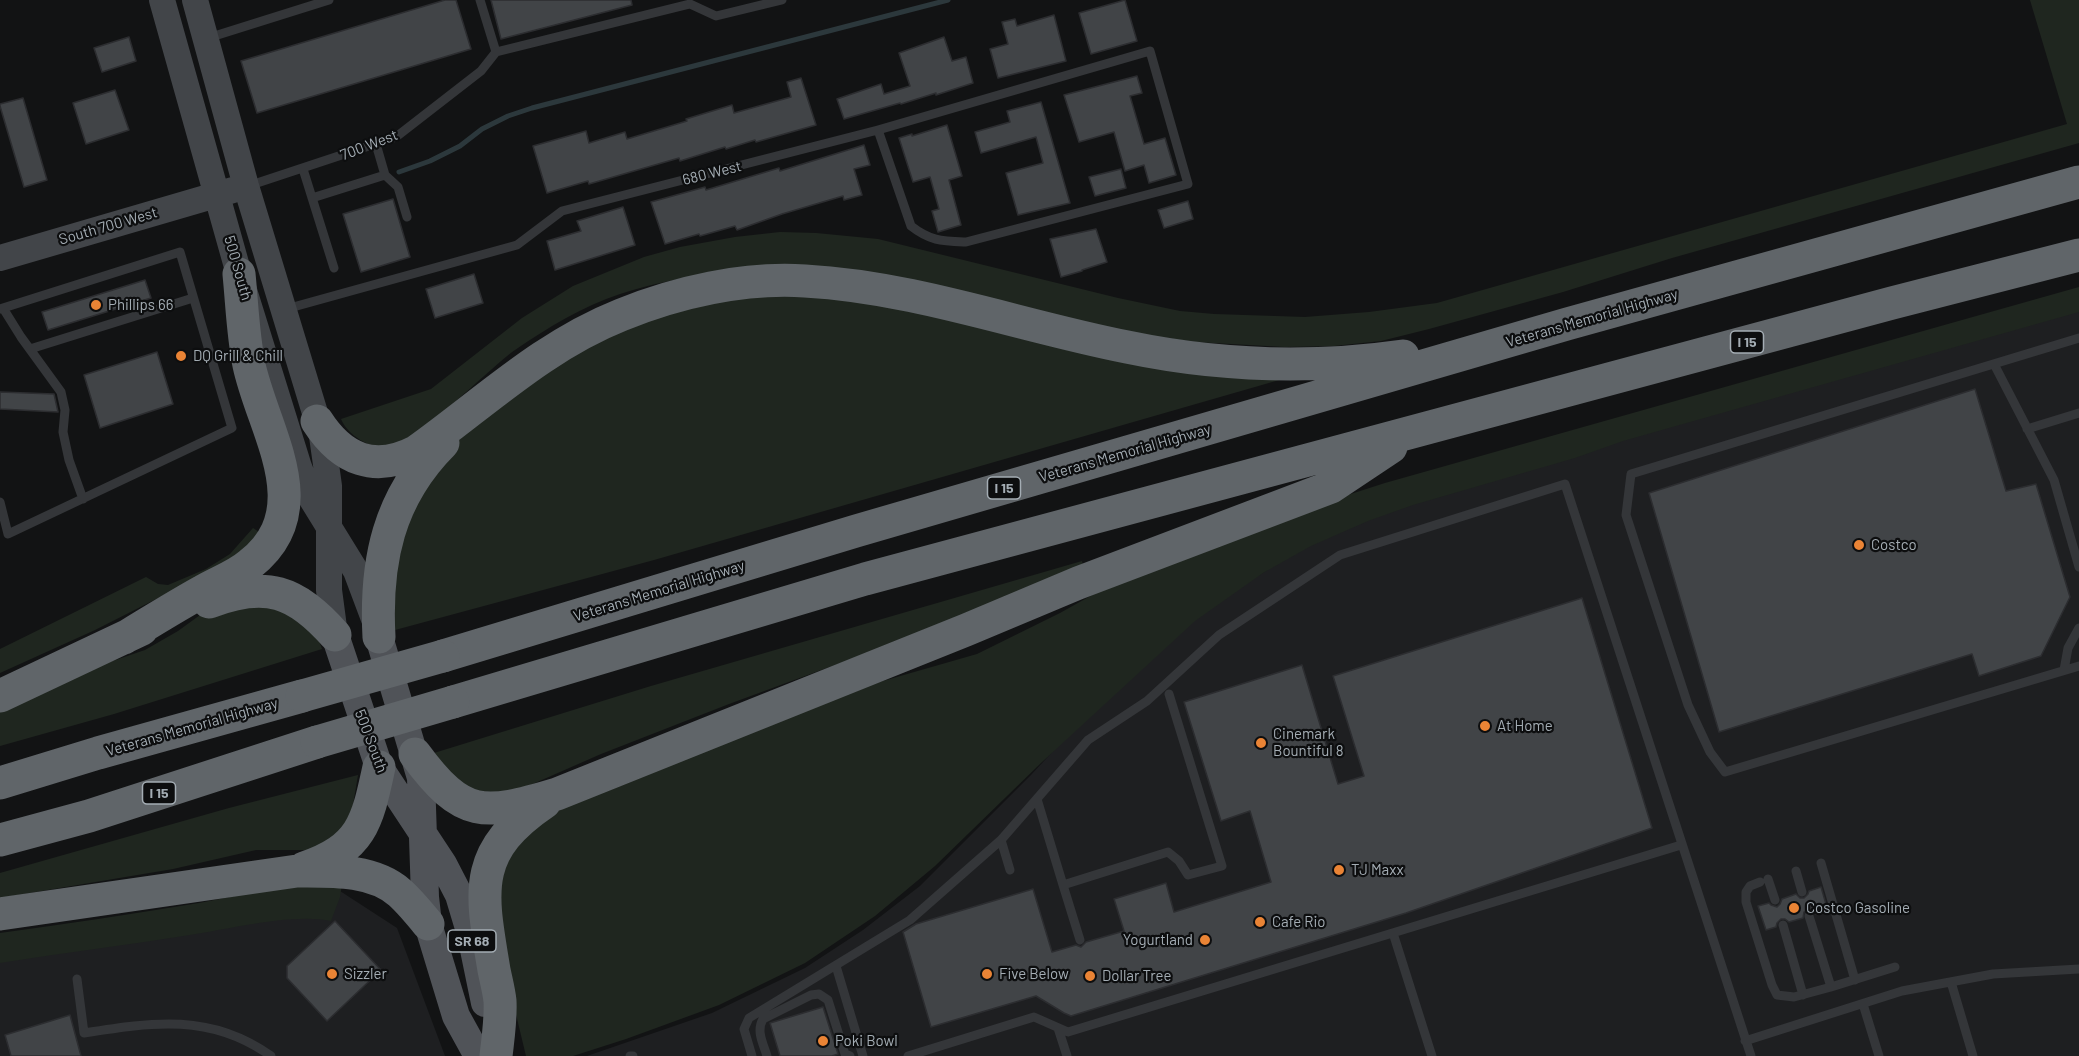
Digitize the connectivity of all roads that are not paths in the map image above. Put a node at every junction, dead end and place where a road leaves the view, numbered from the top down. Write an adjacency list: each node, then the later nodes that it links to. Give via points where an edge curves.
1 (162, 0): 15 (main road, 500 South / SR 68)
2 (195, 0): 7 (main road, 500 South / SR 68)
3 (329, 0): 7 (lane)
4 (480, 0): 8 (lane)
5 (782, 0): 6 (lane, via 716,16)
6 (689, 2): 8 (lane)
7 (206, 39): 14 (main road, 500 South / SR 68)
8 (496, 52): 10 (lane, 700 West, via 481,70 417,122 396,137)
9 (878, 130): 9 (lane, 680 West, via 911,226 924,236 942,241 966,242 1188,184 1150,51); 24 (lane, 680 West, via 562,211 517,245)
10 (376, 144): 11 (lane, 700 West); 12 (lane)
11 (303, 169): 14 (lane, 700 West); 16 (lane)
12 (385, 175): 16 (lane); 17 (lane, via 398,187)
13 (2079, 182): 25 (highway, Veterans Memorial Highway / I 15)
14 (246, 186): 15 (main road, 700 West); 24 (main road, 500 South / SR 68)
15 (216, 194): 19 (main road, South 700 West); 21 (main road, 500 South / SR 68)
16 (312, 198): 20 (lane)
17 (407, 217)
18 (2079, 255): 33 (highway, I 15)
19 (0, 258)
20 (334, 268)
21 (238, 274): 36 (main road, 500 South / SR 68, via 305,483); 41 (highway, via 249,365 285,486 280,524 252,563)
22 (194, 298): 23 (lane, via 180,252); 27 (lane); 34 (lane, via 232,428)
23 (2, 309): 27 (lane)
24 (283, 310): 31 (main road, 500 South / SR 68)
25 (1567, 324): 29 (highway, via 1398,356 1270,364 1198,359 1128,348 871,289 804,281 760,282 697,291 621,315 540,357); 48 (highway, Veterans Memorial Highway / I 15, bridge)
26 (2079, 338): 28 (lane)
27 (30, 349): 34 (lane, via 64,400 63,432)
28 (1994, 364): 32 (lane); 43 (lane, via 1631,474 1626,515 1688,705 1710,752 1725,772)
29 (489, 398): 31 (highway, via 417,451 387,461 351,456 332,441); 40 (highway, via 424,464 398,506 381,568)
30 (2079, 413): 32 (lane)
31 (317, 421): 36 (main road, 500 South / SR 68, via 328,468)
32 (2028, 429): 37 (lane, via 2054,480)
33 (1416, 432): 49 (highway, via 1331,487 1078,583); 52 (highway, I 15, bridge, via 865,579)
34 (83, 499): 35 (lane, via 8,534)
35 (0, 502)
36 (330, 530): 39 (main road, 500 South / SR 68, via 329,590); 40 (main road, 500 South / SR 68, via 356,571)
37 (2079, 567)
38 (2079, 628): 43 (lane, via 2068,648)
39 (335, 635): 41 (highway, via 304,605 273,591 260,590 217,598); 47 (main road, 500 South / SR 68)
40 (379, 637): 46 (main road, 500 South / SR 68)
41 (124, 638): 45 (highway)
42 (2079, 666): 43 (lane)
43 (2064, 670)
44 (1169, 694): 59 (lane, via 1222,866 1188,875 1167,852)
45 (0, 696)
46 (415, 754): 49 (highway, via 440,786 472,806 524,804); 51 (main road, 500 South / SR 68, via 423,793)
47 (379, 767): 51 (main road, 500 South / SR 68); 57 (highway, via 361,830 353,841 333,857)
48 (0, 783)
49 (557, 794): 81 (highway, via 527,814 502,839 484,881 484,905 500,1002)
50 (1037, 799): 53 (lane); 54 (lane, via 1088,741 1147,701 1219,635 1340,555 1565,484); 59 (lane)
51 (423, 836): 64 (main road, 500 South / SR 68); 81 (main road, 500 South / SR 68, via 450,877 466,916)
52 (0, 840)
53 (1001, 840): 56 (lane); 68 (lane, via 910,920)
54 (1681, 845): 66 (lane); 78 (lane)
55 (1821, 863): 72 (lane)
56 (1010, 870)
57 (297, 871): 62 (highway); 64 (highway, via 345,873 384,882 400,893)
58 (1796, 871): 60 (lane)
59 (1063, 885): 67 (lane)
60 (1802, 892)
61 (1776, 900): 75 (lane, via 1764,881 1750,886 1746,892 1777,995)
62 (0, 914)
63 (1809, 916): 74 (lane)
64 (428, 924): 80 (main road, 500 South / SR 68, via 456,1016)
65 (1783, 925): 75 (lane)
66 (1393, 933): 77 (lane, via 1068,1032); 88 (lane)
67 (1080, 940)
68 (836, 966): 82 (lane, via 750,1018 744,1029); 85 (lane)
69 (1894, 967): 72 (lane)
70 (2079, 969): 73 (lane, via 1993,974)
71 (77, 978): 79 (lane, via 84,1033 172,1023 228,1033)
72 (1855, 980): 74 (lane)
73 (1952, 982): 76 (lane, via 1902,991); 91 (lane)
74 (1831, 987): 75 (lane)
75 (1803, 995)
76 (1863, 1004): 78 (lane); 90 (lane)
77 (1058, 1028): 86 (lane, via 1034,1017); 87 (lane)
78 (1745, 1041): 89 (lane)
79 (271, 1056)
80 (478, 1056)
81 (494, 1056)
82 (752, 1056)
83 (767, 1056): 84 (lane, via 759,1025 762,1018 819,994 828,1000 845,1054)
84 (850, 1056)
85 (863, 1056)
86 (908, 1056)
87 (1067, 1056)
88 (1432, 1056)
89 (1751, 1056)
90 (1879, 1056)
91 (1973, 1056)

